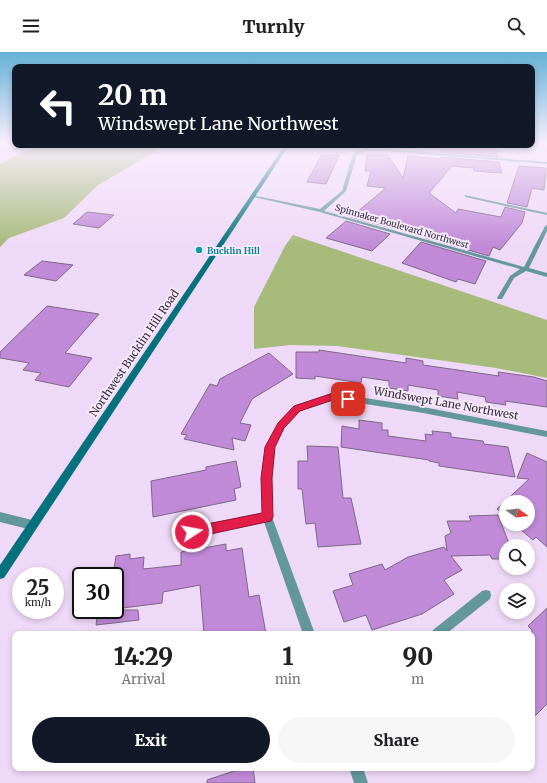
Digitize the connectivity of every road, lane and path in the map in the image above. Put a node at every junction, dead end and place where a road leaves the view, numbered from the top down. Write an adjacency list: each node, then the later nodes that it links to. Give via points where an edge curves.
1 (265, 177): 3 (main road, Northwest Bucklin Hill Road)
2 (348, 177): 5 (street, via 344,191)
3 (252, 196): 5 (street, Spinnaker Boulevard Northwest); 14 (main road, Northwest Bucklin Hill Road)
4 (467, 196): 6 (street)
5 (321, 211): 8 (street, Spinnaker Boulevard Northwest)
6 (547, 214)
7 (547, 226): 8 (street)
8 (526, 268): 9 (street, Spinnaker Boulevard Northwest); 10 (street, via 512,277)
9 (547, 275)
10 (500, 298)
11 (547, 434): 13 (street, Windswept Lane Northwest, via 333,396 297,409 281,426 270,447)
12 (0, 517): 14 (street)
13 (267, 517): 15 (street); 18 (street, Windswept Lane Northwest)
14 (32, 525): 16 (main road, Northwest Bucklin Hill Road)
15 (177, 535)
16 (0, 574)
17 (486, 595): 19 (street)
18 (308, 631)
19 (441, 631)
20 (357, 771): 21 (street)
21 (361, 783)

